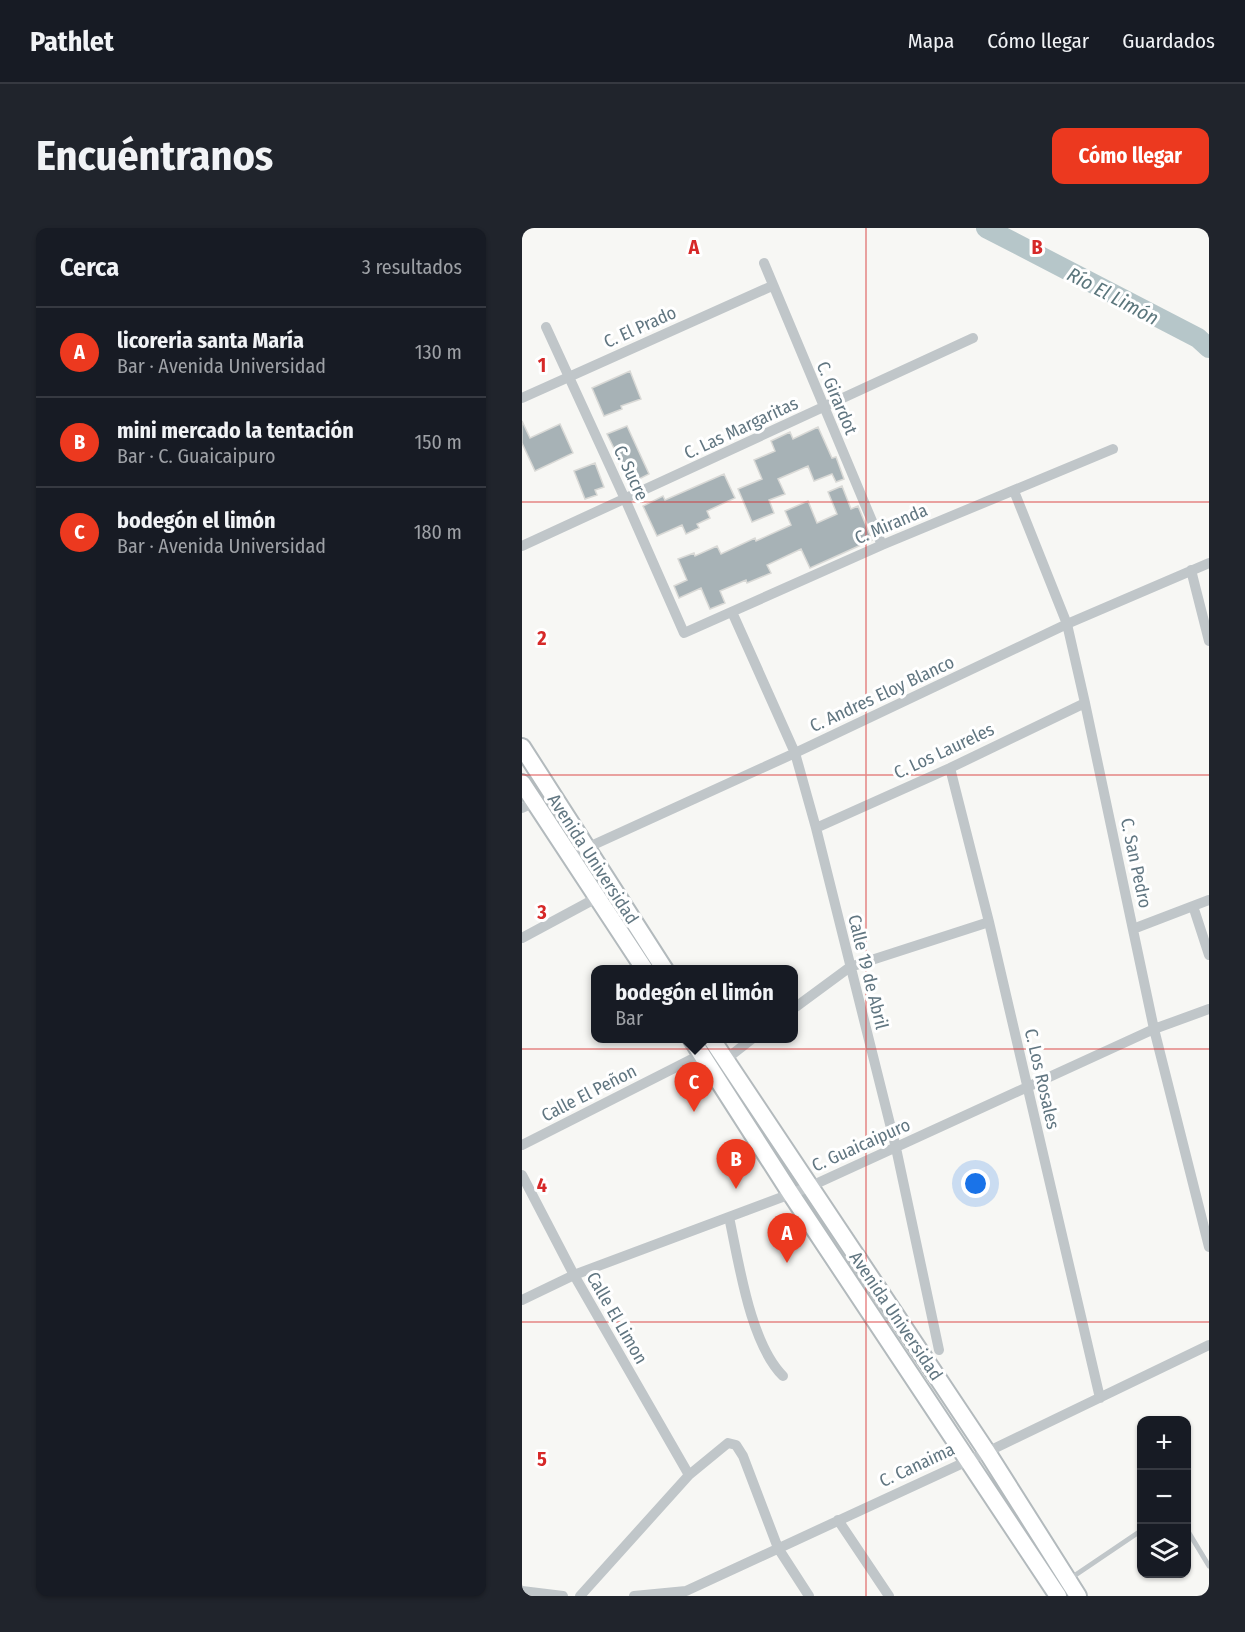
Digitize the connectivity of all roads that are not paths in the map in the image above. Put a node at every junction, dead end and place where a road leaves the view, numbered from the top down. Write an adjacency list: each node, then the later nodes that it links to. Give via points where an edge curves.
1 (764, 263): 2 (street, C. Girardot)
2 (772, 286): 5 (street, C. El Prado); 7 (street, C. Girardot)
3 (546, 327): 5 (street, C. Sucre)
4 (973, 338): 7 (street, C. Las Margaritas)
5 (569, 377): 6 (street, C. El Prado); 10 (street, C. Sucre)
6 (522, 398)
7 (824, 408): 10 (street, C. Las Margaritas); 11 (street, C. Girardot)
8 (1113, 449): 9 (street, C. Miranda)
9 (1014, 491): 11 (street, C. Miranda); 16 (street, C. San Pedro)
10 (625, 499): 12 (street, C. Las Margaritas); 17 (street, C. Sucre)
11 (882, 545): 15 (street, C. Miranda)
12 (522, 546)
13 (1209, 563): 14 (street, C. Andres Eloy Blanco)
14 (1191, 570): 16 (street, C. Andres Eloy Blanco); 18 (street)
15 (732, 612): 17 (street, C. Miranda); 21 (street, Calle 19 de Abril)
16 (1067, 624): 19 (street, C. San Pedro); 21 (street, C. Andres Eloy Blanco)
17 (684, 633)
18 (1209, 641)
19 (1085, 702): 22 (street, C. Los Laureles); 33 (street, C. San Pedro)
20 (522, 747): 26 (main road, Avenida Universidad)
21 (795, 753): 25 (street, Calle 19 de Abril); 26 (street, C. Andres Eloy Blanco)
22 (950, 768): 25 (street, C. Los Laureles); 32 (street, C. Los Rosales)
23 (522, 783): 24 (main road, Avenida Universidad)
24 (528, 805): 27 (main road, Avenida Universidad)
25 (816, 828): 38 (street, Calle 19 de Abril)
26 (585, 847): 27 (street, C. Andres Eloy Blanco); 28 (main road, Avenida Universidad)
27 (569, 856): 29 (main road, Avenida Universidad)
28 (612, 888): 29 (street); 37 (main road, Avenida Universidad)
29 (597, 899): 34 (street); 36 (main road, Avenida Universidad)
30 (1209, 900): 31 (street)
31 (1193, 906): 33 (street); 35 (street)
32 (989, 922): 38 (street); 47 (street, C. Los Rosales)
33 (1133, 929): 41 (street, C. San Pedro)
34 (522, 938)
35 (1209, 955)
36 (642, 965)
37 (662, 965)
38 (850, 967): 39 (street); 49 (street, Calle 19 de Abril)
39 (798, 1005)
40 (1209, 1009): 41 (street, C. Guaicaipuro)
41 (1155, 1029): 47 (street, C. Guaicaipuro); 54 (street, C. San Pedro)
42 (694, 1043): 45 (main road, Avenida Universidad)
43 (714, 1043): 46 (main road, Avenida Universidad)
44 (747, 1043): 46 (street)
45 (702, 1054): 48 (street, Calle El Peñon); 52 (main road, Avenida Universidad)
46 (725, 1060): 51 (main road, Avenida Universidad)
47 (1027, 1086): 49 (street, C. Guaicaipuro); 60 (street, C. Los Rosales)
48 (522, 1145)
49 (896, 1148): 51 (street, C. Guaicaipuro); 58 (street, Calle 19 de Abril)
50 (522, 1175): 55 (street, Calle El Limon)
51 (809, 1187): 52 (street, C. Guaicaipuro); 61 (main road, Avenida Universidad)
52 (791, 1194): 53 (street, C. Guaicaipuro); 62 (main road, Avenida Universidad)
53 (729, 1217): 55 (street, C. Guaicaipuro); 59 (street, via 755,1325 768,1357)
54 (1209, 1247)
55 (574, 1275): 56 (street, C. Guaicaipuro); 63 (street, Calle El Limon)
56 (522, 1300)
57 (1209, 1345): 60 (street, C. Canaima)
58 (939, 1350)
59 (783, 1376)
60 (1100, 1398): 61 (street, C. Canaima)
61 (987, 1452): 62 (street, C. Canaima); 69 (main road, Avenida Universidad)
62 (966, 1460): 64 (street, C. Canaima); 76 (main road, Avenida Universidad)
63 (688, 1475): 67 (street, via 725,1444 736,1445); 72 (street)
64 (838, 1520): 67 (street, C. Canaima); 75 (street)
65 (1137, 1533): 69 (lane)
66 (1191, 1536): 68 (lane)
67 (778, 1548): 73 (street, C. Canaima, via 686,1591); 74 (street)
68 (1209, 1566)
69 (1068, 1580): 77 (main road, Avenida Universidad)
70 (522, 1591): 71 (street)
71 (563, 1596)
72 (580, 1596)
73 (634, 1596)
74 (809, 1596)
75 (889, 1596)
76 (1058, 1596)
77 (1078, 1596)

